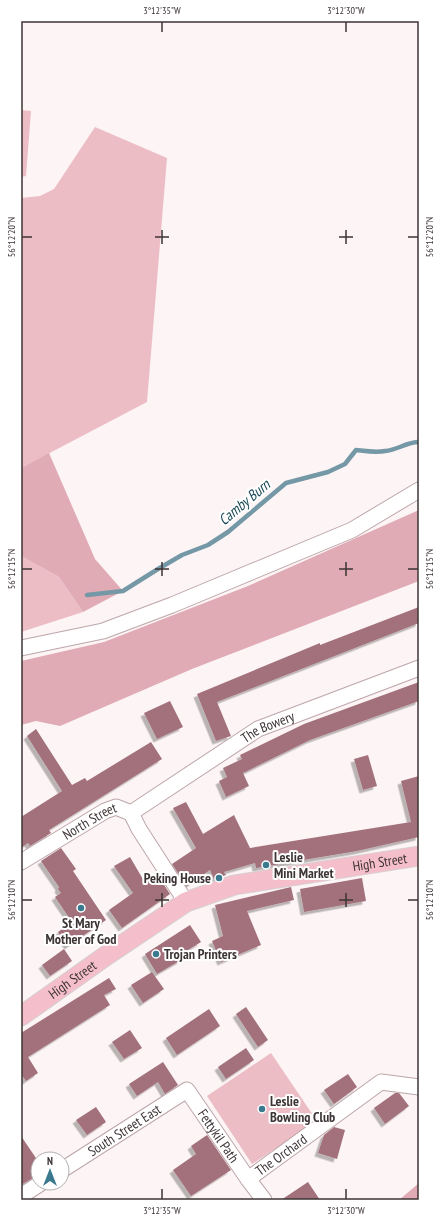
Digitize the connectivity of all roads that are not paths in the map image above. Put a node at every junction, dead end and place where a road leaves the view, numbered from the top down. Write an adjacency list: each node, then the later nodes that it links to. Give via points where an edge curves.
1 (419, 490): 2 (street, via 352,530 172,605 103,631)
2 (21, 648)
3 (419, 668): 4 (street, The Bowery, via 258,729)
4 (132, 813): 6 (street, North Street, via 116,807 105,811); 7 (street, North Street, via 139,829)
5 (419, 856): 7 (main road, High Street, via 234,885)
6 (21, 862)
7 (186, 902): 8 (main road, High Street)
8 (21, 1016)
9 (419, 1087): 12 (street, The Orchard, via 381,1082)
10 (187, 1090): 11 (street, South Street East); 12 (street, Fettykil Path)
11 (70, 1165)
12 (248, 1179): 15 (street, Fettykil Path)
13 (30, 1190): 14 (street)
14 (21, 1196)
15 (264, 1200)

